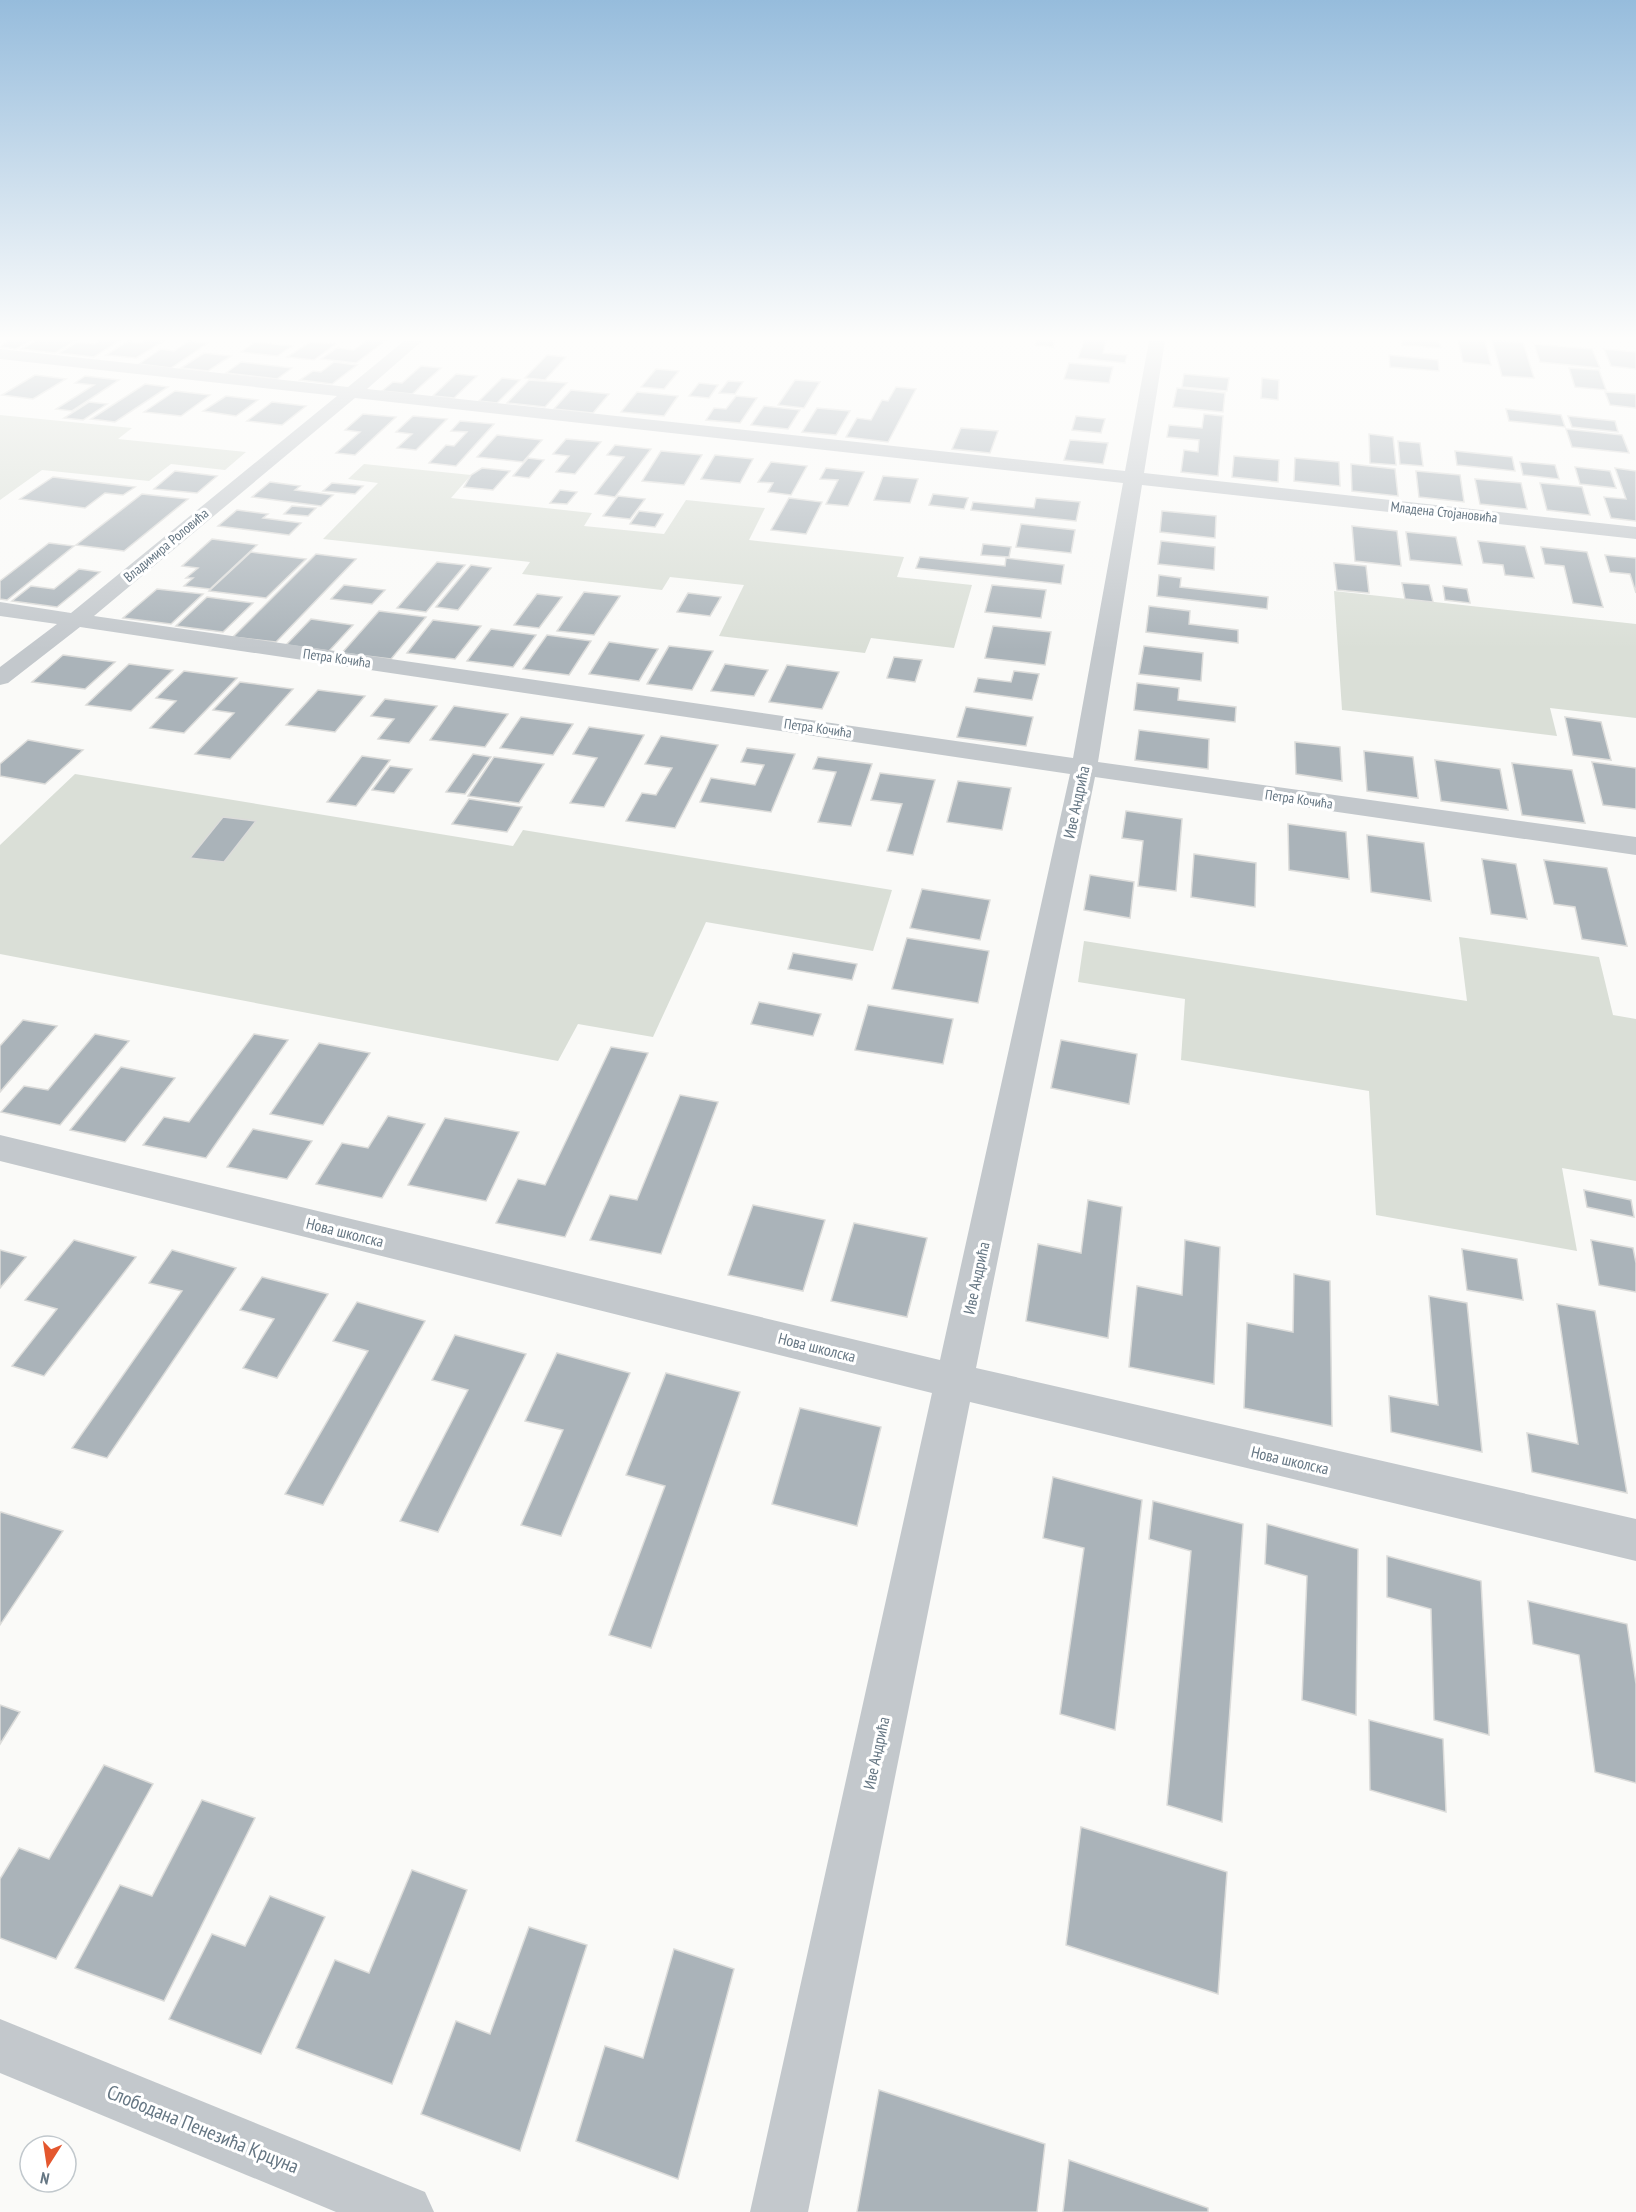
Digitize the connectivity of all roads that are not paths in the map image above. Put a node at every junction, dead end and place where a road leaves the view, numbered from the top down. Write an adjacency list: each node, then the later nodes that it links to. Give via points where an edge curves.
1 (287, 444): 7 (street, Владимира Роловића)
2 (825, 444): 4 (street, Младена Стојановића)
3 (1138, 444): 4 (street, Иве Андрића)
4 (1132, 478): 5 (street, Младена Стојановића); 9 (street, Иве Андрића)
5 (1636, 533)
6 (0, 609): 7 (street, Петра Кочића)
7 (75, 620): 8 (street, Владимира Роловића); 9 (street, Петра Кочића)
8 (0, 678)
9 (1084, 767): 10 (street, Петра Кочића); 12 (street, Иве Андрића)
10 (1636, 846)
11 (0, 1148): 12 (street, Нова школска)
12 (954, 1381): 13 (street, Нова школска); 16 (street, Иве Андрића)
13 (1636, 1539)
14 (0, 2046): 15 (street, Слободана Пенезића Крцуна)
15 (405, 2212)
16 (779, 2212)

